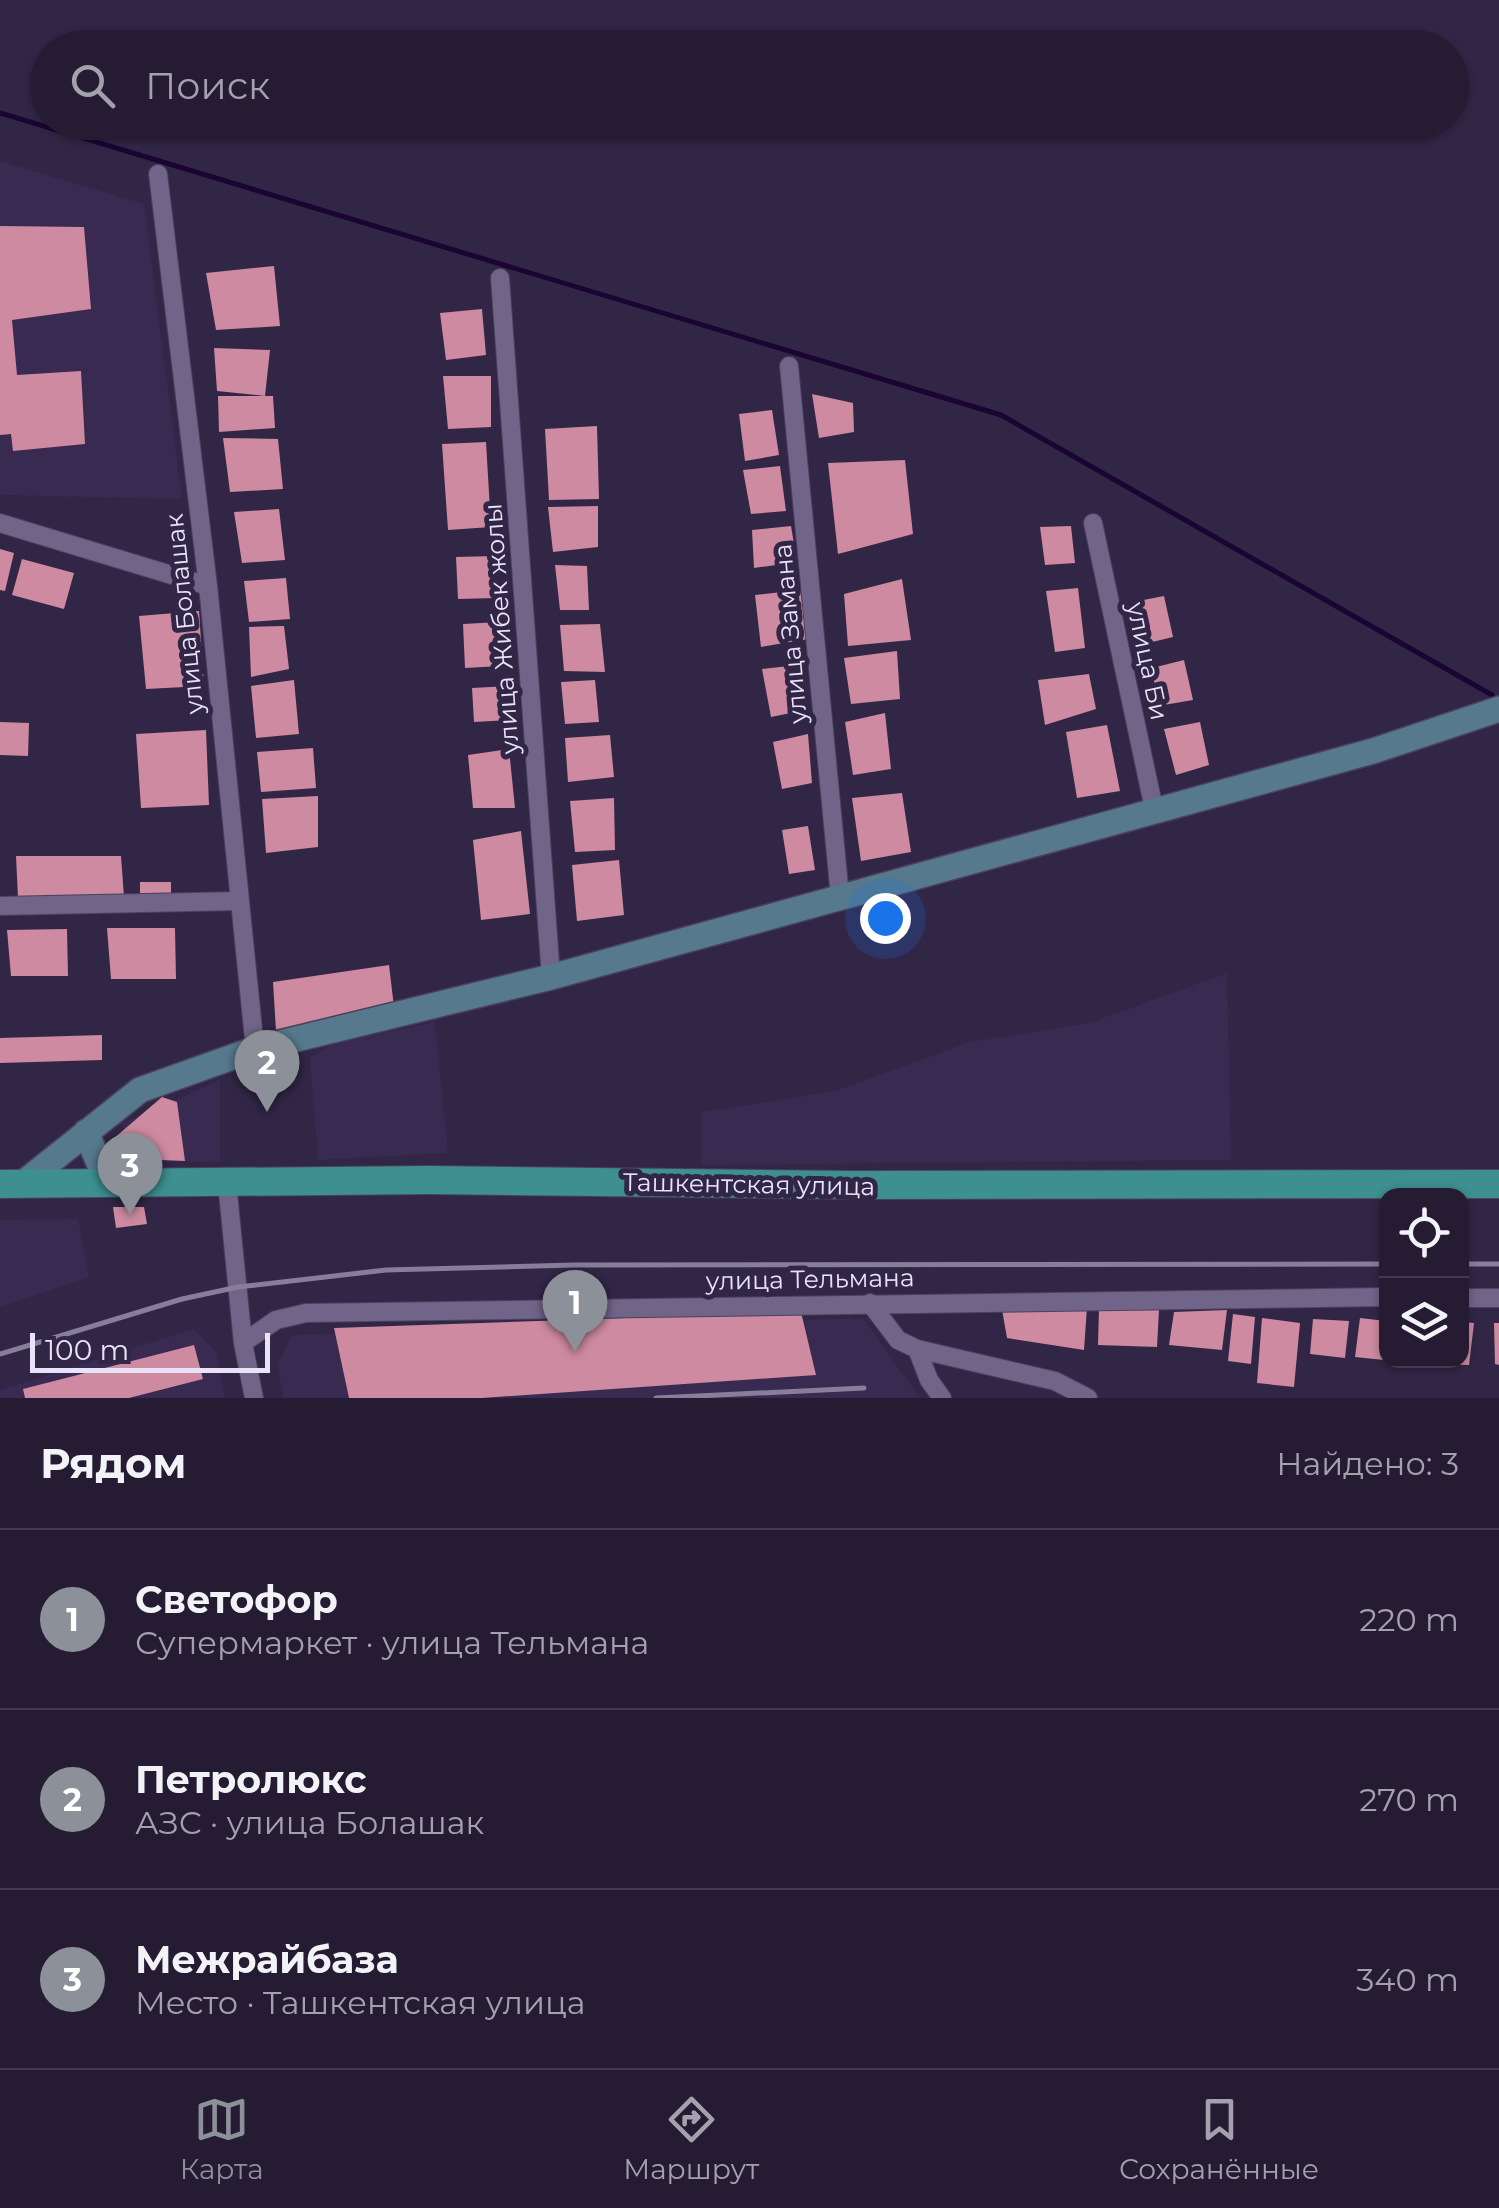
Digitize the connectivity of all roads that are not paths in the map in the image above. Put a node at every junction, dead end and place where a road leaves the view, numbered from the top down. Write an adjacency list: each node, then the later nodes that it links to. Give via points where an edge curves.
1 (158, 174): 6 (street, улица Болашак)
2 (500, 278): 12 (street, улица Жибек жолы)
3 (790, 366): 9 (street, улица Замана)
4 (0, 523): 6 (street)
5 (1093, 523): 8 (street, улица Би)
6 (208, 586): 10 (street, улица Болашак)
7 (1499, 709): 8 (main road, via 1373,752)
8 (1154, 809): 9 (main road)
9 (840, 897): 12 (main road)
10 (240, 901): 11 (street); 13 (street, улица Болашак)
11 (0, 906)
12 (551, 977): 13 (main road)
13 (254, 1049): 14 (main road, via 140,1090)
14 (86, 1132): 15 (main road); 17 (main road, via 54,1163)
15 (107, 1182): 16 (main road, Ташкентская улица); 17 (main road, Ташкентская улица)
16 (227, 1183): 18 (main road, Ташкентская улица); 23 (street)
17 (11, 1184)
18 (1499, 1184)
19 (1379, 1298): 22 (street, улица Тельмана)
20 (1469, 1298): 21 (street)
21 (1499, 1298)
22 (870, 1303): 23 (street, улица Тельмана, via 306,1313 276,1320); 24 (street, via 898,1340)
23 (243, 1343): 25 (street)
24 (917, 1349): 26 (street); 27 (street, via 1055,1381)
25 (254, 1398)
26 (942, 1398)
27 (1088, 1398)

